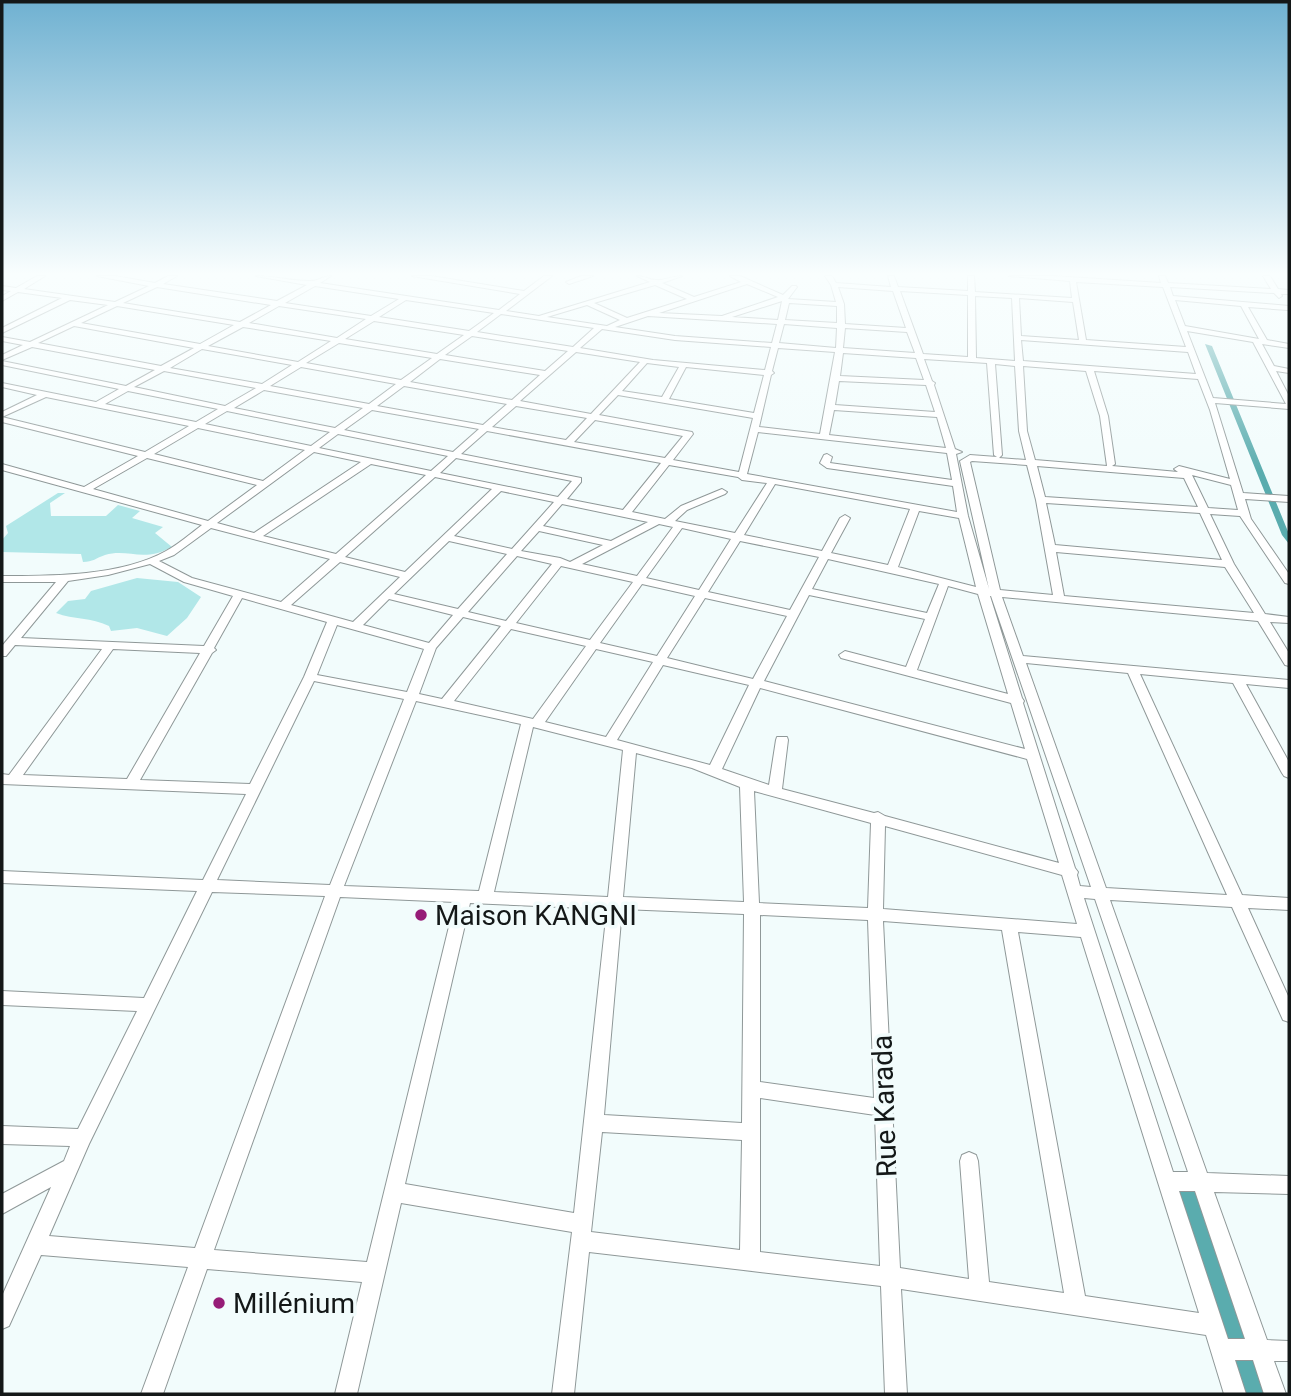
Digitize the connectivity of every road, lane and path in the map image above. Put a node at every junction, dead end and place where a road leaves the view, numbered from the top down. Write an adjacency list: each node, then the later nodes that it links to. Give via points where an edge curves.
1 (14, 341): 20 (street)
2 (36, 341): 20 (street)
3 (164, 341): 23 (street)
4 (213, 341): 23 (street)
5 (334, 341): 33 (street)
6 (348, 341): 28 (street)
7 (460, 341): 28 (street)
8 (517, 341): 26 (street)
9 (584, 341): 26 (street)
10 (720, 341): 21 (street)
11 (775, 341): 21 (street)
12 (839, 341): 24 (street)
13 (915, 341): 27 (street)
14 (972, 341): 31 (street)
15 (1018, 341): 34 (street)
16 (1069, 341): 19 (street)
17 (1189, 341): 25 (street)
18 (1260, 341): 22 (street); 37 (street)
19 (1083, 342): 25 (street)
20 (30, 344): 29 (street); 36 (street)
21 (774, 345): 24 (street); 40 (street)
22 (1289, 346)
23 (201, 348): 33 (street); 36 (street)
24 (838, 349): 27 (street); 43 (street)
25 (1192, 350): 42 (street)
26 (572, 351): 30 (street); 41 (street)
27 (922, 357): 31 (street); 45 (street)
28 (437, 358): 41 (street); 44 (street)
29 (2, 360): 48 (street)
30 (645, 361): 35 (street); 49 (street)
31 (972, 361): 32 (street)
32 (990, 362): 34 (street); 72 (street)
33 (300, 364): 44 (street); 47 (street)
34 (1021, 365): 38 (street); 76 (street, via 1023,431)
35 (682, 366): 40 (street); 51 (street)
36 (164, 368): 47 (street); 48 (street)
37 (1271, 368): 39 (street); 55 (street)
38 (1090, 370): 42 (street); 78 (street, via 1104,416)
39 (1289, 371)
40 (770, 373): 60 (street)
41 (546, 374): 53 (street)
42 (1201, 377): 52 (street)
43 (833, 378): 45 (street); 57 (street)
44 (402, 383): 53 (street); 56 (street)
45 (931, 383): 59 (street)
46 (2, 385): 50 (street)
47 (265, 386): 56 (street); 58 (street)
48 (130, 388): 54 (street); 58 (street)
49 (616, 392): 51 (street); 61 (street)
50 (45, 394): 54 (street); 62 (street)
51 (665, 399): 60 (street)
52 (1210, 400): 55 (street); 84 (street)
53 (514, 403): 61 (street); 64 (street)
54 (99, 404): 63 (street)
55 (1289, 405)
56 (370, 407): 64 (street); 65 (street)
57 (829, 407): 59 (street); 67 (street)
58 (228, 408): 63 (street); 65 (street)
59 (941, 415): 70 (street)
60 (757, 416): 66 (street)
61 (594, 417): 68 (street); 77 (street, via 689,434)
62 (2, 418): 73 (street)
63 (199, 424): 69 (street); 73 (street)
64 (484, 428): 68 (street); 71 (street)
65 (339, 429): 69 (street); 71 (street)
66 (754, 429): 67 (street); 82 (street)
67 (824, 436): 70 (street)
68 (567, 443): 77 (street)
69 (312, 449): 75 (street); 85 (street)
70 (952, 452): 72 (street); 86 (street)
71 (456, 454): 81 (street); 92 (street, via 577,479)
72 (998, 455): 76 (street)
73 (146, 456): 85 (street); 88 (street)
74 (827, 457): 86 (street, via 827,465)
75 (369, 461): 81 (street); 103 (street)
76 (1031, 461): 78 (street); 80 (street); 93 (street); 122 (street, via 970,457 965,461)
77 (669, 463): 82 (street); 97 (street)
78 (1110, 464): 80 (street)
79 (2, 467): 88 (street)
80 (1186, 473): 84 (street); 95 (street)
81 (432, 474): 87 (street); 110 (street)
82 (742, 477): 83 (street)
83 (772, 482): 94 (street); 104 (street)
84 (1234, 483): 90 (street)
85 (266, 484): 101 (street)
86 (957, 484): 98 (street)
87 (499, 488): 92 (street); 105 (street)
88 (87, 489): 101 (street)
89 (722, 492): 100 (street, via 688,506)
90 (1240, 496): 91 (street); 96 (street)
91 (1284, 499)
92 (561, 500): 97 (street); 102 (street)
93 (1041, 500): 95 (street); 107 (street)
94 (916, 506): 98 (street); 114 (street)
95 (1205, 513): 96 (street); 113 (street)
96 (1244, 513): 119 (street)
97 (625, 514): 100 (street)
98 (963, 516): 122 (street)
99 (845, 518): 109 (street)
100 (668, 523): 104 (street); 106 (street); 117 (street)
101 (210, 524): 103 (street); 111 (street)
102 (536, 527): 106 (street); 108 (street)
103 (255, 537): 110 (street)
104 (737, 537): 109 (street); 124 (street)
105 (448, 538): 108 (street); 115 (street)
106 (612, 544): 112 (street)
107 (1049, 548): 113 (street); 126 (street)
108 (513, 552): 112 (street); 128 (street)
109 (826, 556): 114 (street); 121 (street)
110 (339, 559): 115 (street); 127 (street)
111 (151, 561): 118 (street); 123 (street, via 188,580)
112 (566, 563): 117 (street); 135 (street)
113 (1229, 564): 131 (street)
114 (892, 569): 120 (street)
115 (409, 576): 125 (street)
116 (2, 579): 118 (street)
117 (639, 579): 124 (street); 139 (street)
118 (63, 580): 136 (street)
119 (1289, 580)
120 (944, 584): 122 (street); 130 (street)
121 (807, 591): 129 (street); 130 (street)
122 (989, 592): 126 (street); 143 (street); 154 (street)
123 (240, 593): 127 (street); 140 (street)
124 (701, 593): 129 (street); 144 (street)
125 (388, 596): 128 (street); 134 (street)
126 (1059, 597): 131 (street)
127 (284, 605): 132 (street)
128 (458, 614): 135 (street); 138 (street)
129 (794, 614): 150 (street)
130 (929, 617): 147 (street)
131 (1261, 617): 133 (street); 145 (street)
132 (334, 619): 134 (street); 148 (street)
133 (1289, 620)
134 (356, 625): 138 (street)
135 (509, 627): 139 (street); 153 (street)
136 (10, 638): 137 (street); 141 (street)
137 (110, 645): 140 (street); 162 (street)
138 (431, 647): 152 (street)
139 (592, 647): 144 (street); 155 (street)
140 (210, 650): 163 (street)
141 (2, 653)
142 (845, 655): 147 (street)
143 (1020, 659): 146 (street); 173 (street)
144 (658, 662): 150 (street); 157 (street)
145 (1289, 662)
146 (1133, 671): 149 (street); 176 (street)
147 (911, 672): 154 (street)
148 (310, 677): 152 (street); 165 (street)
149 (1238, 680): 151 (street); 161 (street)
150 (756, 684): 159 (street); 160 (street)
151 (1289, 684)
152 (410, 695): 153 (street); 171 (street)
153 (447, 701): 155 (street)
154 (1018, 701): 159 (street)
155 (532, 722): 157 (street); 175 (street)
156 (782, 740): 166 (street)
157 (609, 742): 158 (street)
158 (630, 747): 160 (street); 177 (street)
159 (1034, 756): 168 (street)
160 (715, 769): 164 (street)
161 (1289, 773)
162 (7, 779): 163 (street)
163 (132, 783): 165 (street)
164 (747, 784): 166 (street); 179 (street)
165 (252, 789): 170 (street)
166 (775, 792): 167 (street)
167 (878, 817): 168 (street); 180 (street, Rue Karada)
168 (1071, 872): 172 (street)
169 (2, 877): 170 (street)
170 (207, 885): 171 (street); 184 (street)
171 (335, 890): 174 (street); 200 (street)
172 (1076, 892): 173 (street); 182 (street)
173 (1100, 894): 176 (street); 194 (street)
174 (464, 896): 175 (street); 196 (street)
175 (485, 897): 177 (street)
176 (1238, 901): 178 (street); 185 (street)
177 (614, 902): 179 (street); 188 (street)
178 (1289, 904)
179 (752, 908): 180 (street); 186 (street)
180 (875, 914): 181 (street); 187 (street, Rue Karada)
181 (1009, 925): 182 (street); 205 (street)
182 (1087, 931): 194 (street)
183 (2, 998): 184 (street)
184 (149, 1005): 191 (street)
185 (1289, 1015)
186 (752, 1089): 187 (street); 189 (street)
187 (884, 1108): 203 (street, Rue Karada)
188 (594, 1123): 189 (street); 198 (street)
189 (751, 1132): 201 (street)
190 (2, 1135): 191 (street)
191 (83, 1138): 193 (street)
192 (969, 1161): 204 (street)
193 (70, 1167): 197 (street); 199 (street)
194 (1185, 1181): 195 (street); 207 (street); 209 (street)
195 (1289, 1185)
196 (394, 1192): 198 (street); 202 (street)
197 (2, 1204)
198 (582, 1233): 201 (street); 213 (street)
199 (37, 1245): 200 (street); 206 (street)
200 (199, 1257): 202 (street); 211 (street)
201 (750, 1259): 203 (street)
202 (374, 1273): 212 (street)
203 (891, 1277): 204 (street); 214 (street, Rue Karada)
204 (980, 1290): 205 (street)
205 (1076, 1304): 207 (street)
206 (2, 1319)
207 (1214, 1326): 208 (street)
208 (1225, 1349): 209 (street); 215 (street)
209 (1257, 1351): 210 (street); 216 (street)
210 (1289, 1351)
211 (152, 1394)
212 (346, 1394)
213 (563, 1394)
214 (896, 1394)
215 (1235, 1394)
216 (1275, 1394)

